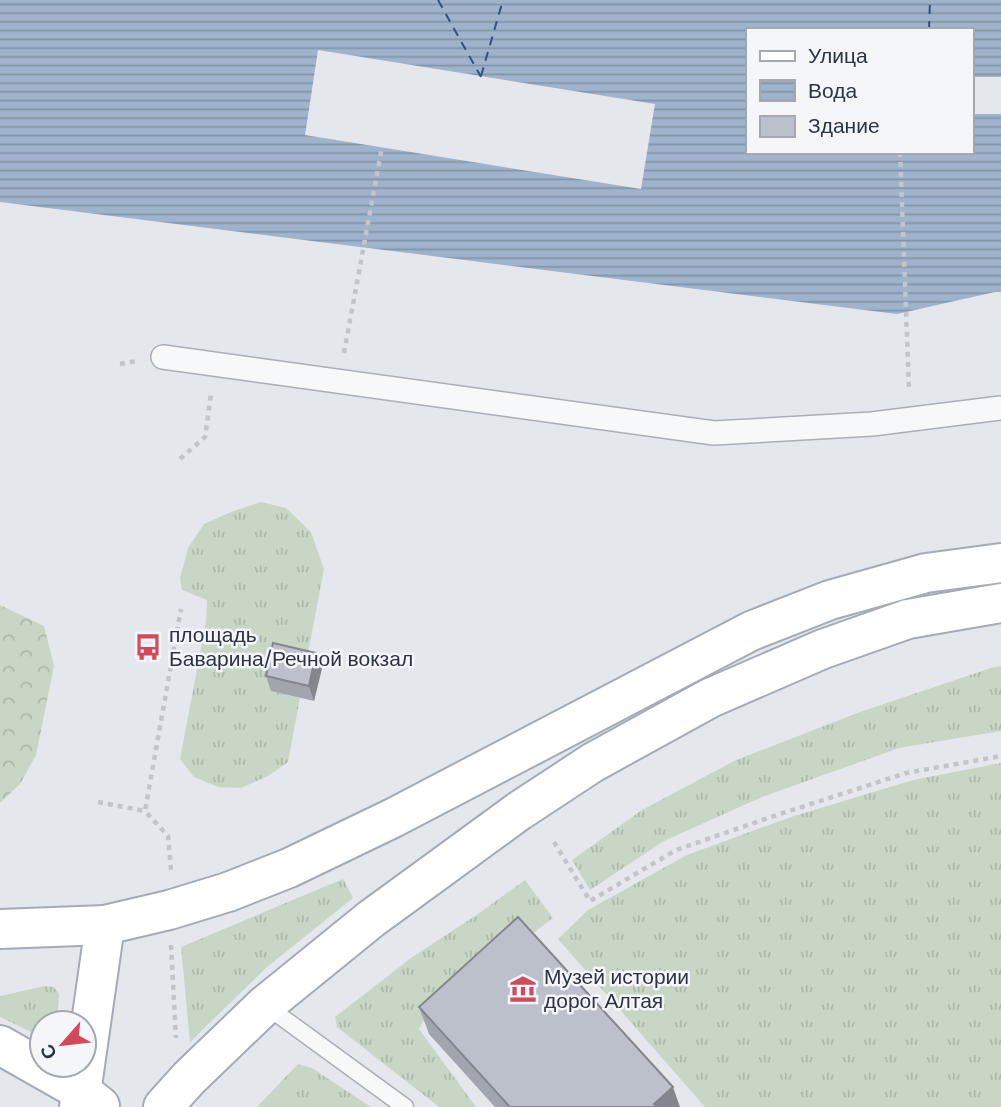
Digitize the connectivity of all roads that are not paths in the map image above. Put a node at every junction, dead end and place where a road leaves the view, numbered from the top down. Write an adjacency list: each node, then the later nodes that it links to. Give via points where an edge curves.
1 (163, 357): 2 (street, via 714,433 872,424)
2 (1001, 408)
3 (1001, 563): 5 (main road, via 926,573 830,600 751,631 289,869 169,910)
4 (1001, 603): 7 (main road, via 908,619 822,649 710,698 519,811 371,919)
5 (105, 925): 6 (main road); 9 (main road)
6 (0, 929)
7 (265, 1005): 10 (main road); 11 (lane)
8 (0, 1045): 9 (main road)
9 (87, 1102)
10 (163, 1107)
11 (405, 1107)

